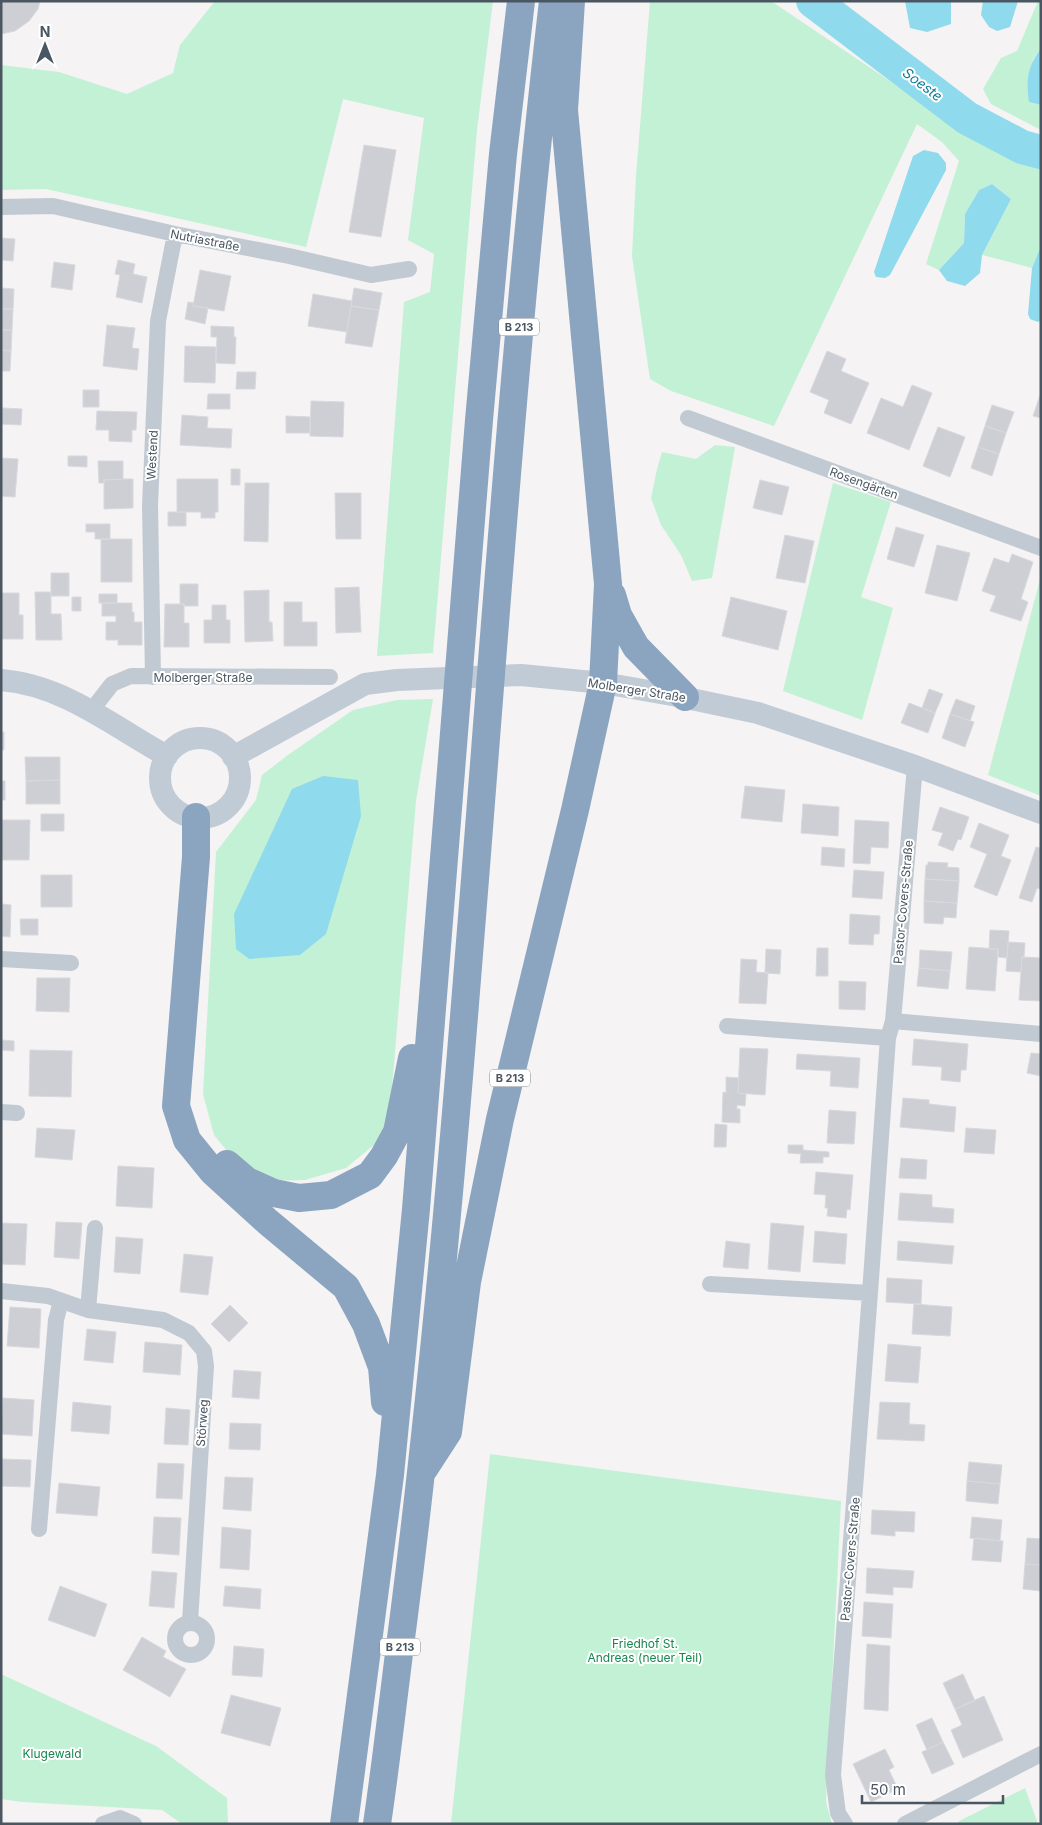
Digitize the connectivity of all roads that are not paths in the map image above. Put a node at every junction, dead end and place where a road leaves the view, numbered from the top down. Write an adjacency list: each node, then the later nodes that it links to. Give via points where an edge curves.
1 (521, 1): 21 (highway, B 213, via 500,184)
2 (553, 1): 35 (highway, B 213, via 512,404 455,1127)
3 (571, 1): 9 (highway, B 213, via 564,110)
4 (1, 207): 5 (street, Nutriastraße, via 53,206)
5 (175, 234): 6 (street, Nutriastraße, via 371,275); 10 (street, Westend, via 158,321 150,505)
6 (409, 269)
7 (688, 418): 8 (street, Rosengärten)
8 (1041, 548)
9 (608, 584): 13 (highway, B 213); 14 (highway, B 213, via 618,615 636,647)
10 (154, 677): 11 (street, Molberger Straße); 15 (street, Molberger Straße, via 131,676 112,684)
11 (330, 677)
12 (1, 680): 15 (main road, via 21,682 60,695)
13 (603, 683): 14 (main road, Molberger Straße); 17 (main road, Molberger Straße, via 520,675 365,684); 35 (highway, B 213, via 498,1128 468,1282 448,1432)
14 (685, 697): 18 (main road, Molberger Straße, via 758,713)
15 (91, 711): 16 (main road)
16 (167, 756): 17 (main road, via 180,743 192,738 206,738 218,742); 20 (main road, via 160,775 161,788 175,809)
17 (233, 757): 20 (main road, via 240,774 234,799 213,816)
18 (915, 766): 19 (main road, Molberger Straße); 25 (street, Pastor-Covers-Straße)
19 (1041, 813)
20 (196, 817): 24 (highway, via 196,857)
21 (437, 949): 24 (highway, B 213, via 424,992 398,1132 370,1175 331,1195 299,1198 274,1193 247,1181 211,1151 200,1131 186,1083); 36 (highway, B 213)
22 (1, 959): 23 (street)
23 (71, 963)
24 (183, 1009): 36 (highway, B 213, via 176,1106 187,1140 213,1172 346,1287 366,1324 382,1367)
25 (893, 1022): 27 (street); 28 (street, Pastor-Covers-Straße)
26 (727, 1026): 28 (street)
27 (1041, 1034)
28 (888, 1038): 32 (street, Pastor-Covers-Straße)
29 (95, 1228): 34 (street)
30 (710, 1284): 32 (street)
31 (1, 1290): 33 (street, Störweg, via 48,1296)
32 (870, 1293): 44 (street, Pastor-Covers-Straße, via 833,1775 838,1813)
33 (61, 1301): 34 (street, Störweg); 37 (street, via 56,1320)
34 (88, 1310): 38 (street, Störweg, via 163,1320 189,1333 204,1351 206,1366)
35 (422, 1471): 43 (highway, B 213)
36 (390, 1475): 42 (highway, B 213)
37 (39, 1529)
38 (190, 1622)
39 (1041, 1754): 45 (street)
40 (103, 1824): 41 (street, via 120,1818)
41 (134, 1824)
42 (344, 1824)
43 (377, 1824)
44 (845, 1824)
45 (905, 1824)

